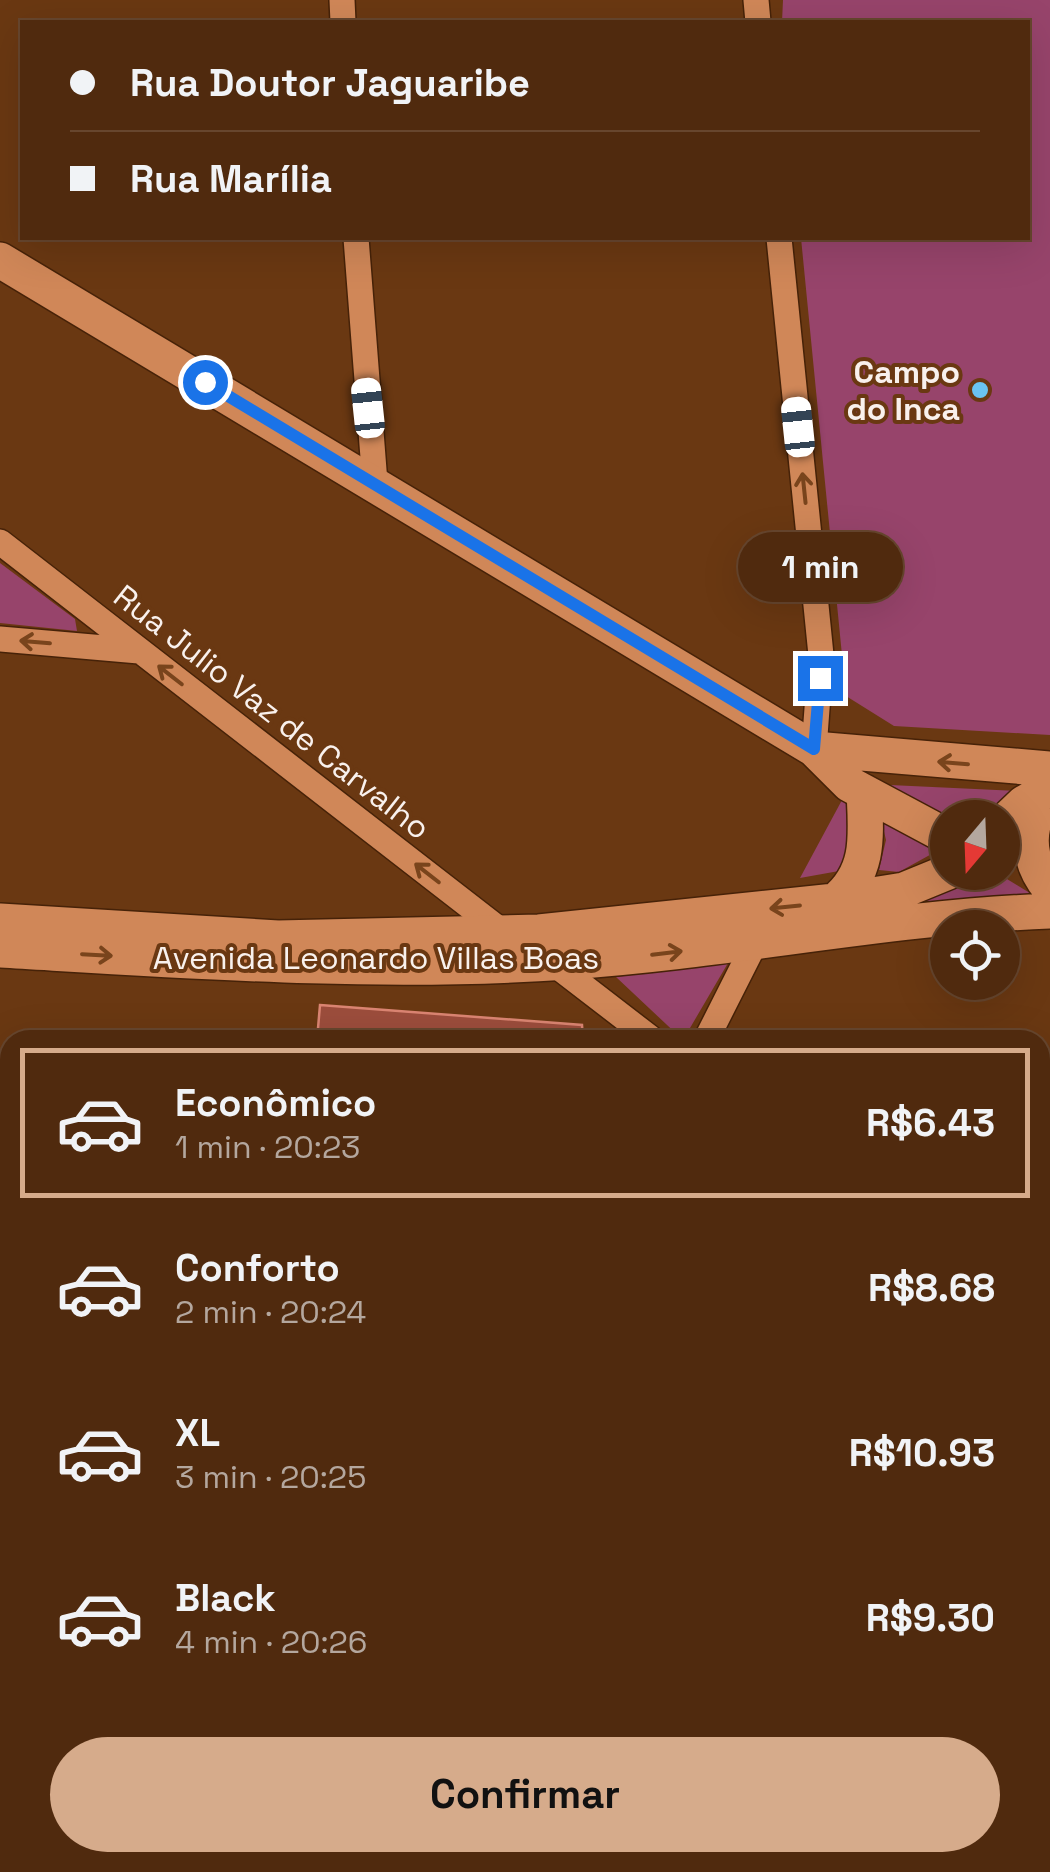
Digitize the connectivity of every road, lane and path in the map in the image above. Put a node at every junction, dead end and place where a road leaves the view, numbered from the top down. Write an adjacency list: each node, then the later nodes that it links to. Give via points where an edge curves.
1 (356, 240): 4 (street)
2 (779, 240): 8 (street, one-way to 2, via 821,655)
3 (0, 260): 4 (main road)
4 (376, 483): 8 (main road)
5 (0, 542): 7 (street, Rua Julio Vaz de Carvalho)
6 (0, 639): 7 (street, one-way to 6)
7 (139, 650): 20 (street, Rua Julio Vaz de Carvalho, one-way to 7)
8 (814, 749): 9 (main road, one-way to 8); 11 (main road)
9 (1050, 769)
10 (1050, 791): 12 (main road); 16 (main road, via 1031,832 1034,864)
11 (864, 792): 13 (main road); 17 (main road, via 863,862)
12 (1020, 807)
13 (930, 827)
14 (1020, 873): 16 (main road)
15 (930, 879): 17 (main road, Avenida Leonardo Villas Boas)
16 (1050, 889)
17 (836, 901): 20 (main road, Avenida Leonardo Villas Boas, one-way to 20)
18 (1050, 911): 21 (main road, Avenida Leonardo Villas Boas, via 955,914)
19 (0, 921): 20 (main road, Avenida Leonardo Villas Boas, via 278,938)
20 (504, 933)
21 (755, 943): 23 (main road, Avenida Leonardo Villas Boas, one-way to 21); 25 (street)
22 (0, 950): 23 (main road, Avenida Leonardo Villas Boas, one-way to 23, via 218,963)
23 (552, 963): 24 (street)
24 (641, 1030)
25 (711, 1030)

